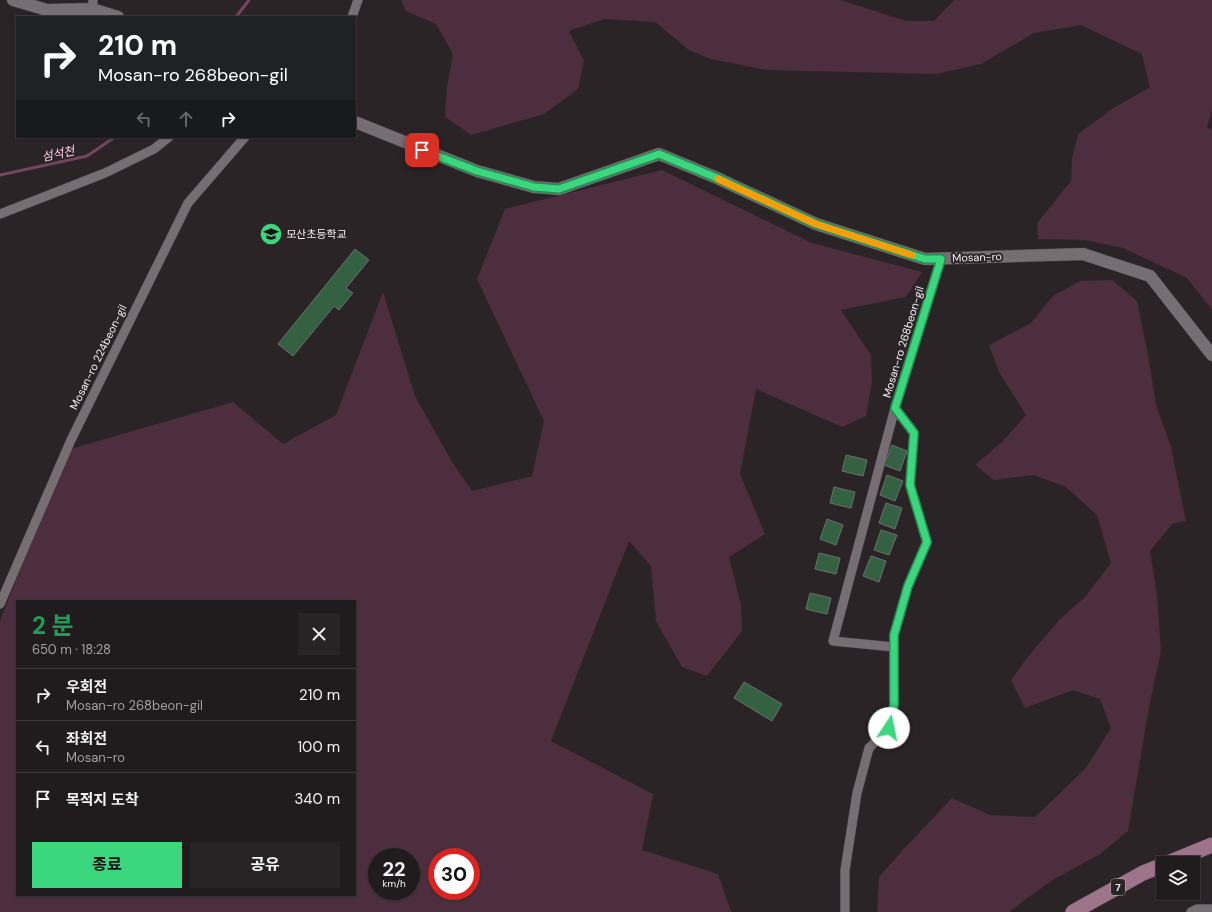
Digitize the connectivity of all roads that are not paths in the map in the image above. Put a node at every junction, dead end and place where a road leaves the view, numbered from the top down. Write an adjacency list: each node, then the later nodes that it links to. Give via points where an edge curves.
1 (13, 0): 4 (street, via 47,10)
2 (358, 0): 6 (street)
3 (92, 4): 4 (street); 5 (street)
4 (67, 5)
5 (116, 16)
6 (352, 16)
7 (356, 122): 11 (street, Mosan-ro, via 477,171 534,187 559,189 659,154 816,224 925,259)
8 (168, 138): 10 (street, via 154,149 105,173)
9 (244, 138): 14 (street, Mosan-ro 224beon-gil, via 188,202 71,440)
10 (0, 214)
11 (941, 259): 12 (street, Mosan-ro, via 1083,254 1150,276); 13 (street, Mosan-ro 268beon-gil)
12 (1212, 355)
13 (895, 408): 15 (street, Mosan-ro 268beon-gil, via 914,433 910,485 927,542 908,586 894,635); 15 (street, via 833,641)
14 (0, 604)
15 (894, 647): 20 (street, Mosan-ro 268beon-gil, via 894,705 889,728 869,748 856,793 845,870)
16 (1212, 845): 17 (main road)
17 (1185, 856)
18 (1156, 868): 21 (main road, 7)
19 (1212, 909): 22 (street, via 1197,909)
20 (844, 912)
21 (1073, 912)
22 (1191, 912)

